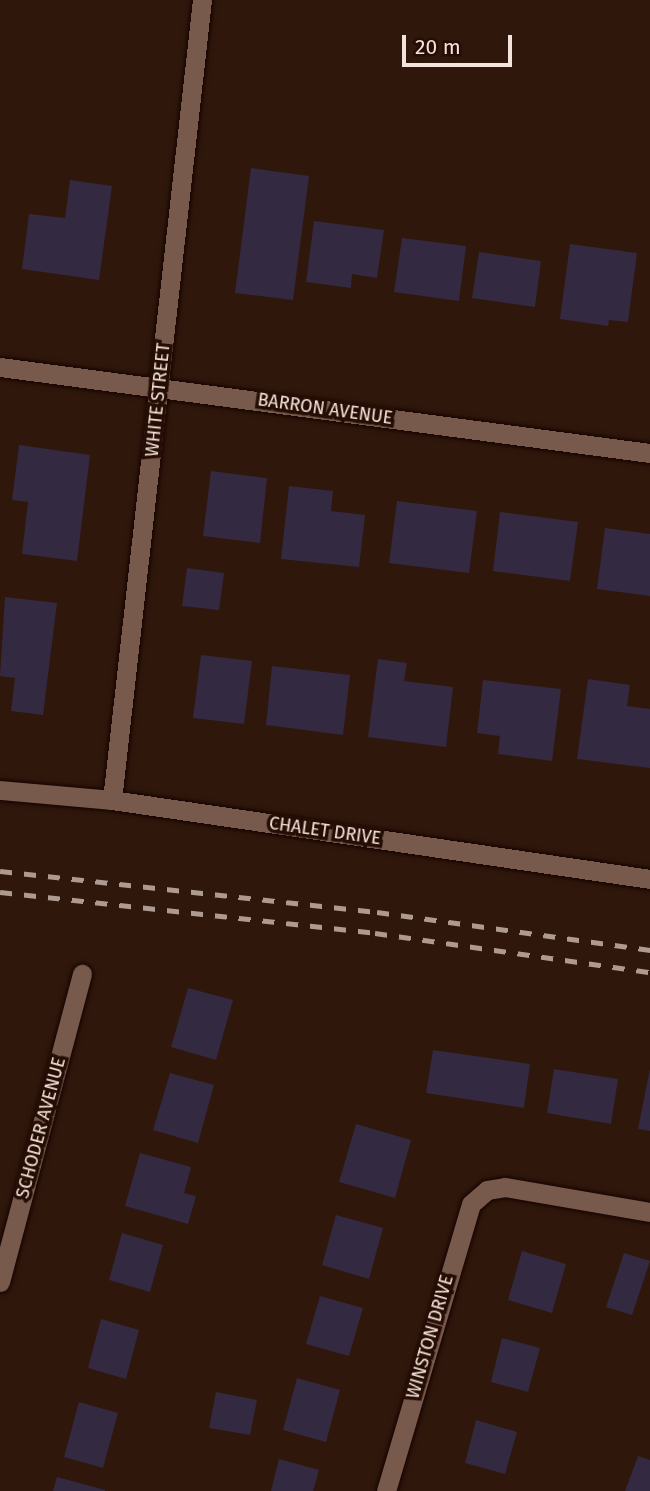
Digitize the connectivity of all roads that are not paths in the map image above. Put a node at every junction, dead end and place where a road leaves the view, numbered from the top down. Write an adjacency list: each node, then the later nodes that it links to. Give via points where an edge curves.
1 (202, 0): 3 (street, WHITE STREET)
2 (0, 367): 3 (street, BARRON AVENUE)
3 (159, 386): 4 (street, BARRON AVENUE); 6 (street, WHITE STREET)
4 (650, 453)
5 (0, 790): 6 (street, CHALET DRIVE)
6 (112, 800): 7 (street, CHALET DRIVE)
7 (650, 880)
8 (82, 974): 10 (street, SCHODER AVENUE)
9 (650, 1212): 11 (street, WINSTON DRIVE, via 505,1187 487,1190 471,1204)
10 (0, 1282)
11 (386, 1491)

